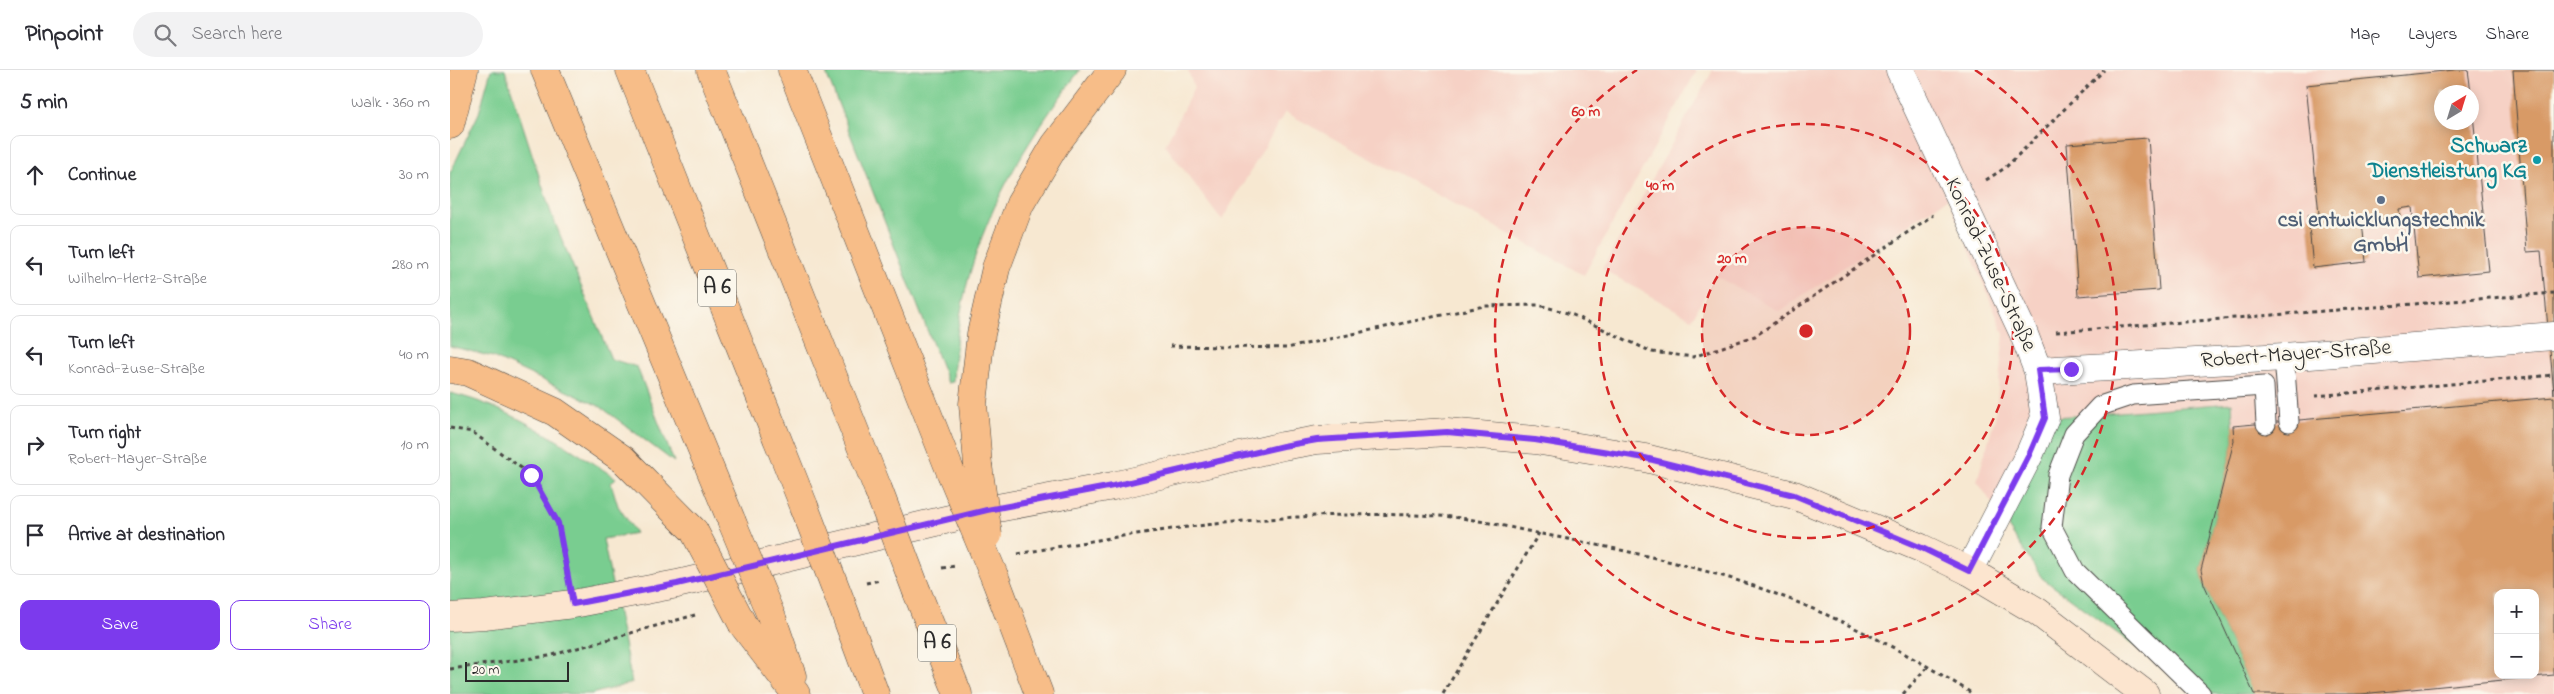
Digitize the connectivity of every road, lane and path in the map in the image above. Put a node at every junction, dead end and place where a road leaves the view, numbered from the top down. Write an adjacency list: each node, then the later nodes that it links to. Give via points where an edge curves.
1 (464, 70): 9 (highway)
2 (545, 70): 28 (highway, bridge, via 772,618)
3 (630, 70): 29 (highway, A 6, bridge, via 804,506)
4 (711, 70): 30 (highway, A 6, bridge)
5 (792, 70): 24 (highway, bridge)
6 (1112, 70): 24 (highway, bridge, via 1055,145 1020,204 996,268 981,334 973,404 978,465)
7 (1900, 70): 10 (street, Konrad-Zuse-Straße)
8 (2104, 70): 10 (path, via 2005,168)
9 (450, 124)
10 (1959, 197): 12 (street, Konrad-Zuse-Straße); 14 (path, via 1755,336 1693,357 1652,352 1571,314 1539,305 1484,306 1287,348)
11 (2554, 294): 12 (path, via 2065,332)
12 (2023, 332): 17 (street, Konrad-Zuse-Straße)
13 (2554, 336): 15 (street, Robert-Mayer-Straße)
14 (1170, 346)
15 (2284, 357): 17 (street, Robert-Mayer-Straße); 19 (lane)
16 (450, 369): 28 (highway, bridge, via 468,372 555,412 624,460 694,531 743,625)
17 (2038, 370): 23 (street, Konrad-Zuse-Straße, via 2045,418)
18 (2554, 375): 19 (path)
19 (2287, 399): 20 (lane)
20 (2289, 422)
21 (2266, 424): 36 (lane, via 2264,386 2133,395 2100,406 2074,434 2058,475 2052,527 2075,570)
22 (450, 428): 25 (path, via 472,432 531,475 558,523)
23 (1969, 571): 25 (main road, via 1794,495 1645,458 1535,440 1447,432 1317,440 1283,446 1113,486 987,510 677,584); 35 (main road, via 2038,612)
24 (995, 578): 31 (highway)
25 (573, 604): 26 (main road)
26 (450, 617)
27 (1928, 666): 32 (path, via 1815,610 1727,577 1606,546 1539,533); 33 (path); 34 (path)
28 (797, 694)
29 (875, 694)
30 (958, 694)
31 (1038, 694)
32 (1443, 694)
33 (1903, 694)
34 (1973, 694)
35 (2145, 694)
36 (2201, 694)

